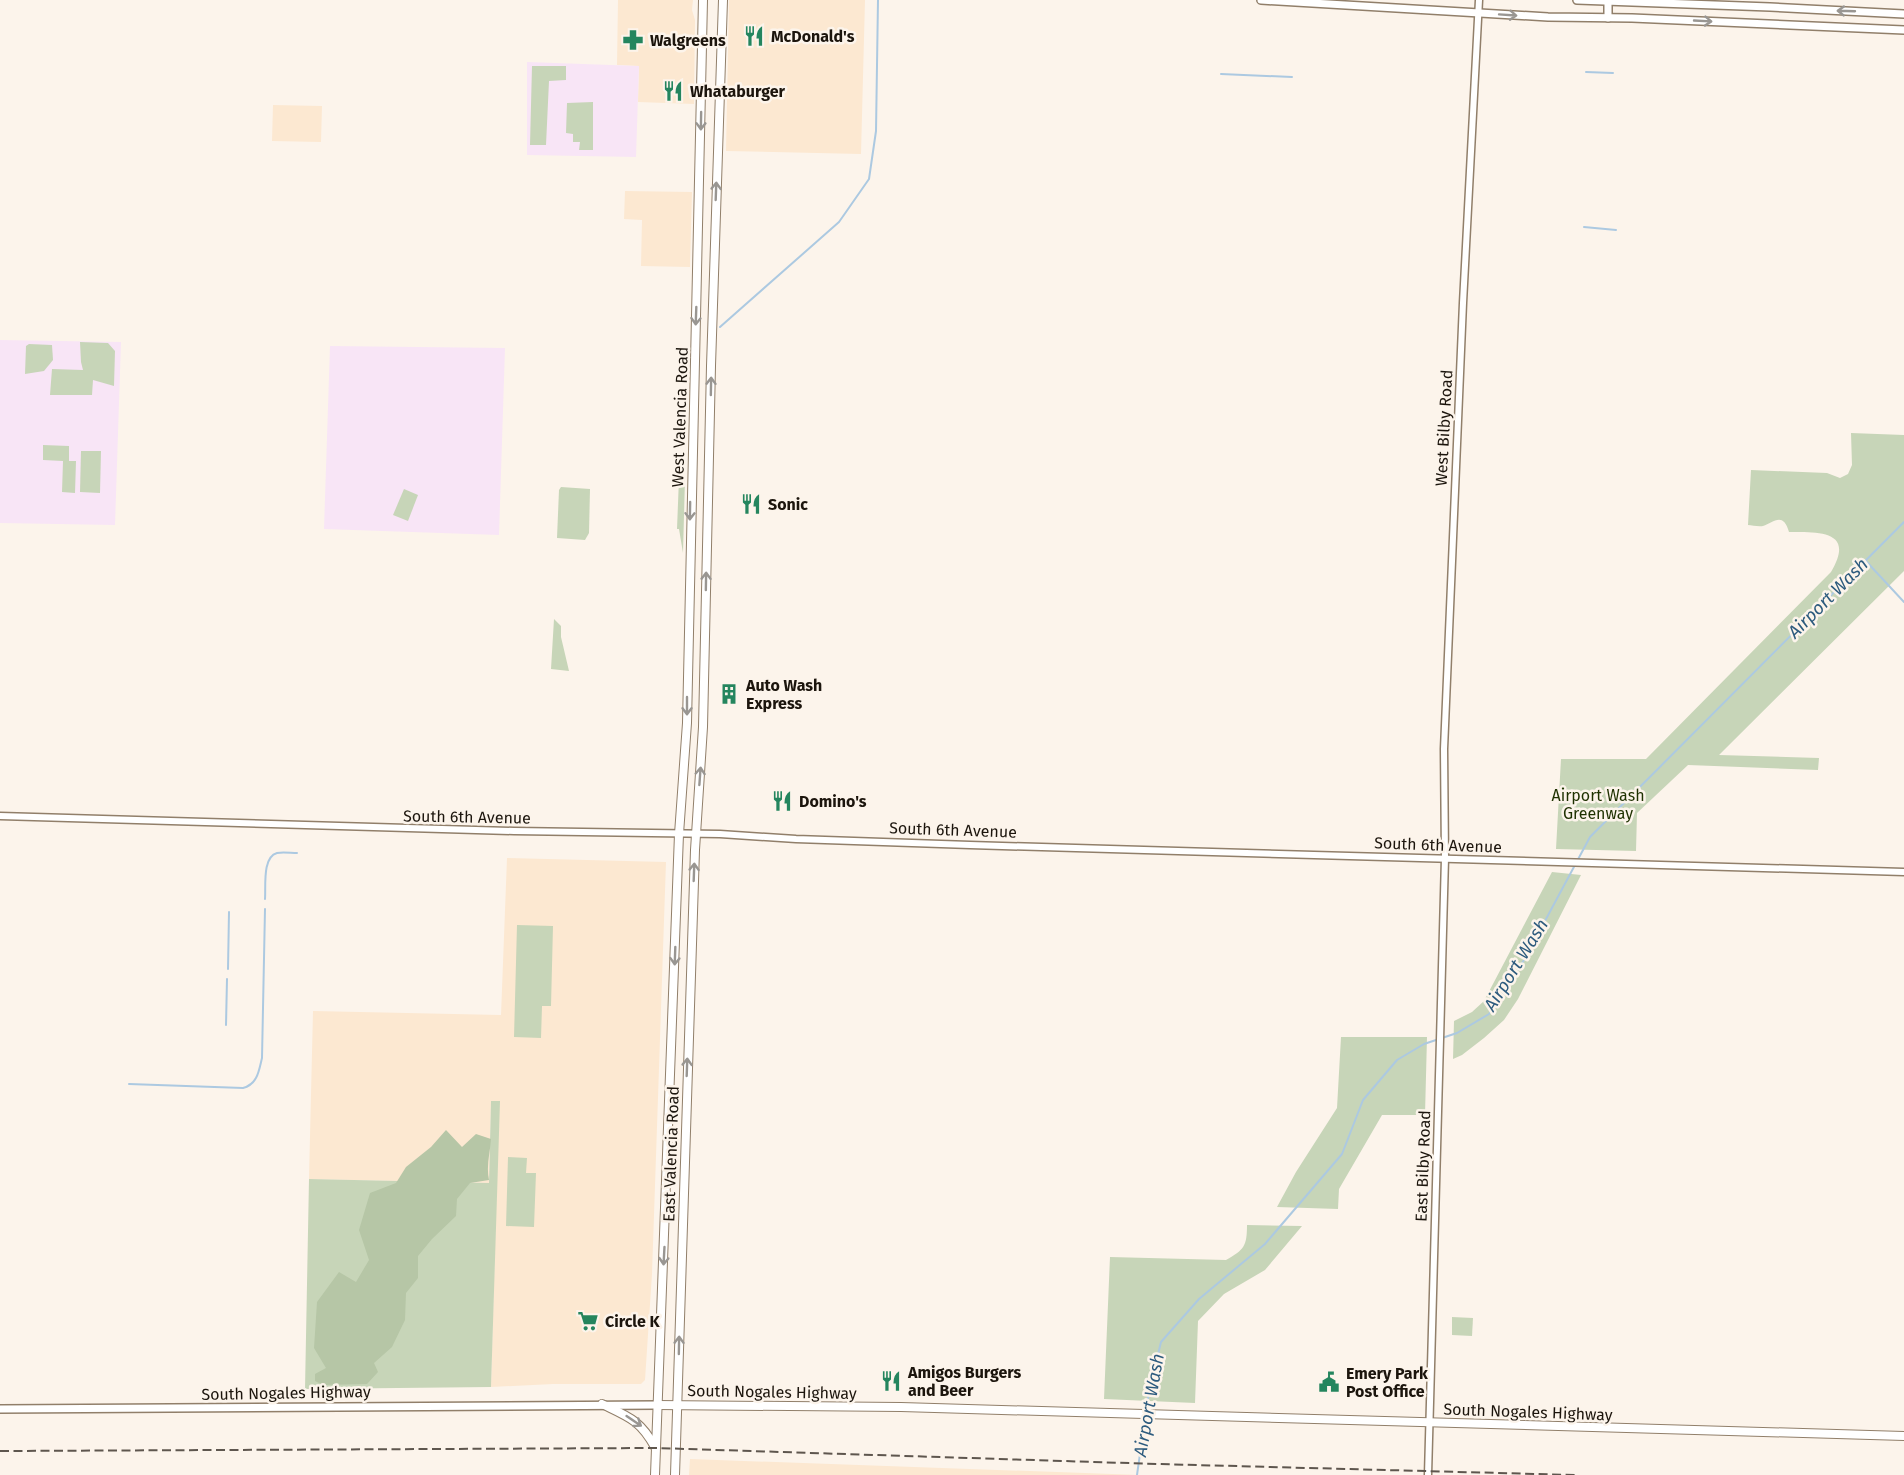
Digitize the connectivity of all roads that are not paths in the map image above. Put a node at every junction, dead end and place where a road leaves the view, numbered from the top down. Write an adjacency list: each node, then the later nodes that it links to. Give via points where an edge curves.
1 (703, 0): 11 (main road, West Valencia Road, one-way to 11)
2 (723, 0): 12 (main road, West Valencia Road)
3 (1262, 0): 7 (main road)
4 (1479, 0): 7 (street, West Bilby Road)
5 (1577, 0): 6 (main road)
6 (1608, 0): 8 (main road, one-way to 6); 9 (main road)
7 (1478, 14): 9 (main road, one-way to 9); 18 (street, West Bilby Road, via 1444,726)
8 (1904, 14)
9 (1608, 18): 10 (main road, one-way to 10)
10 (1904, 30)
11 (700, 158): 12 (main road); 13 (main road, West Valencia Road, one-way to 13)
12 (717, 158): 14 (main road, West Valencia Road, one-way to 12)
13 (695, 351): 14 (main road); 16 (main road, West Valencia Road, one-way to 16, via 687,723)
14 (712, 351): 17 (main road, West Valencia Road, one-way to 14, via 703,727)
15 (0, 816): 16 (street, South 6th Avenue)
16 (678, 834): 17 (street, South 6th Avenue); 20 (main road, East Valencia Road, one-way to 20)
17 (696, 834): 18 (street, South 6th Avenue); 21 (main road, East Valencia Road, one-way to 17)
18 (1445, 858): 19 (street, South 6th Avenue); 26 (street, East Bilby Road)
19 (1904, 872)
20 (672, 1042): 21 (main road); 24 (main road, East Valencia Road, one-way to 24)
21 (688, 1042): 23 (main road, East Valencia Road, one-way to 21)
22 (602, 1404): 24 (main road, South Nogales Highway); 25 (main road, South Nogales Highway); 28 (main road, one-way to 28, via 636,1421)
23 (678, 1404): 24 (main road, South Nogales Highway); 26 (main road, South Nogales Highway); 30 (main road, East Valencia Road)
24 (657, 1405): 28 (main road, East Valencia Road)
25 (0, 1409)
26 (1430, 1423): 27 (main road, South Nogales Highway); 31 (street, East Bilby Road)
27 (1904, 1436)
28 (656, 1448): 29 (main road, East Valencia Road)
29 (655, 1475)
30 (675, 1475)
31 (1428, 1475)

